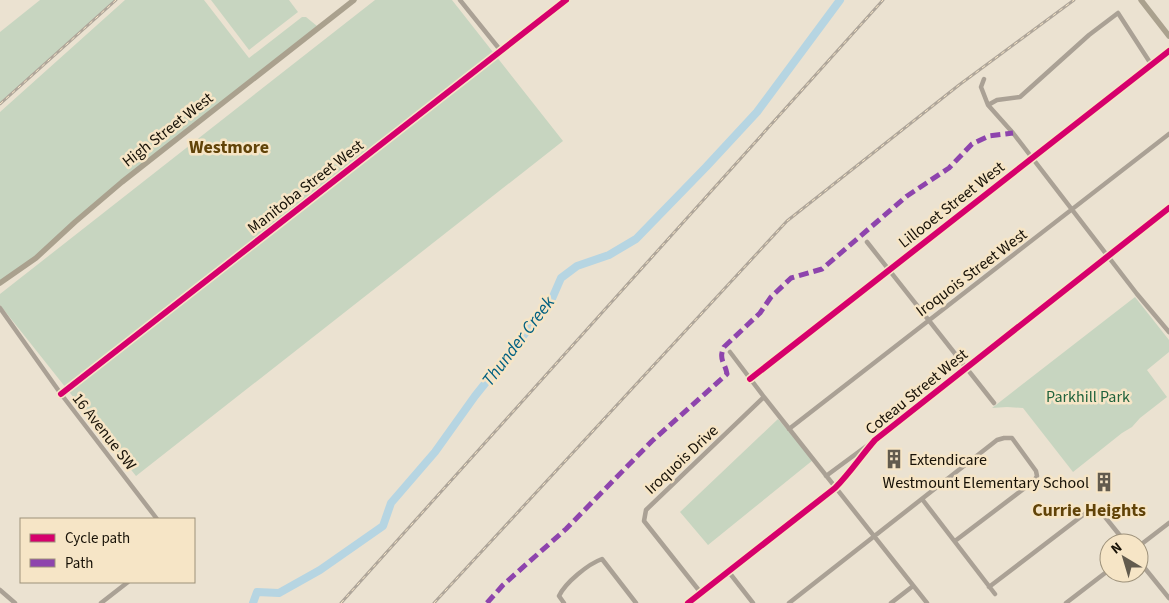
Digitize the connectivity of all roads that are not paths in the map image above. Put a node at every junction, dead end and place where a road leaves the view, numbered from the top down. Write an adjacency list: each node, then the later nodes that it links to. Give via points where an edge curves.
1 (354, 0): 18 (main road, High Street West, via 122,182 36,258)
2 (460, 0): 6 (street)
3 (566, 0): 6 (street, Manitoba Street West)
4 (1141, 0): 5 (main road)
5 (1169, 36)
6 (501, 51): 25 (street, Manitoba Street West)
7 (1169, 51): 8 (street, Lillooet Street West)
8 (1151, 64): 10 (street, via 1118,13 1020,97 997,100); 12 (street, Lillooet Street West)
9 (984, 79): 10 (street, via 981,87)
10 (988, 105): 12 (street)
11 (1169, 134): 14 (street, Iroquois Street West)
12 (1032, 158): 14 (street); 17 (street, Lillooet Street West)
13 (1169, 208): 16 (street, Coteau Street West)
14 (1073, 210): 16 (street); 20 (street, Iroquois Street West)
15 (867, 242): 17 (street)
16 (1109, 255): 21 (street, via 1137,294); 23 (street, Coteau Street West)
17 (889, 270): 20 (street); 24 (street, Lillooet Street West)
18 (0, 283)
19 (0, 308): 25 (street, 16 Avenue SW)
20 (929, 320): 23 (street); 28 (street, Iroquois Street West)
21 (1168, 328)
22 (730, 352): 24 (street)
23 (967, 368): 27 (street); 29 (street, Coteau Street West)
24 (750, 379): 26 (street)
25 (61, 394): 33 (street, 16 Avenue SW)
26 (764, 397): 28 (street); 46 (street, Iroquois Drive, via 646,510 644,521)
27 (994, 403)
28 (789, 429): 30 (street)
29 (875, 440): 30 (street); 31 (street, Coteau Street West)
30 (826, 476): 31 (street)
31 (835, 488): 36 (street); 39 (street, Coteau Street West)
32 (922, 499): 36 (street); 38 (street); 38 (street, via 997,440 1012,438 1037,476)
33 (157, 518)
34 (1169, 523): 37 (street)
35 (1118, 533): 44 (street, via 1101,512 1096,509 1087,512)
36 (874, 536): 43 (street); 55 (street)
37 (1149, 538)
38 (955, 541): 44 (street)
39 (728, 571): 46 (street, Coteau Street West); 54 (street)
40 (1149, 573): 48 (street)
41 (1099, 578): 58 (street)
42 (127, 583): 50 (street)
43 (913, 586): 56 (street); 57 (street)
44 (989, 587): 47 (street)
45 (0, 590): 49 (street)
46 (701, 593): 53 (street, Coteau Street West)
47 (995, 594)
48 (1169, 598)
49 (15, 603)
50 (101, 603)
51 (564, 603): 52 (street, via 559,596 562,590 602,558)
52 (636, 603)
53 (688, 603)
54 (753, 603)
55 (789, 603)
56 (891, 603)
57 (926, 603)
58 (1066, 603)

